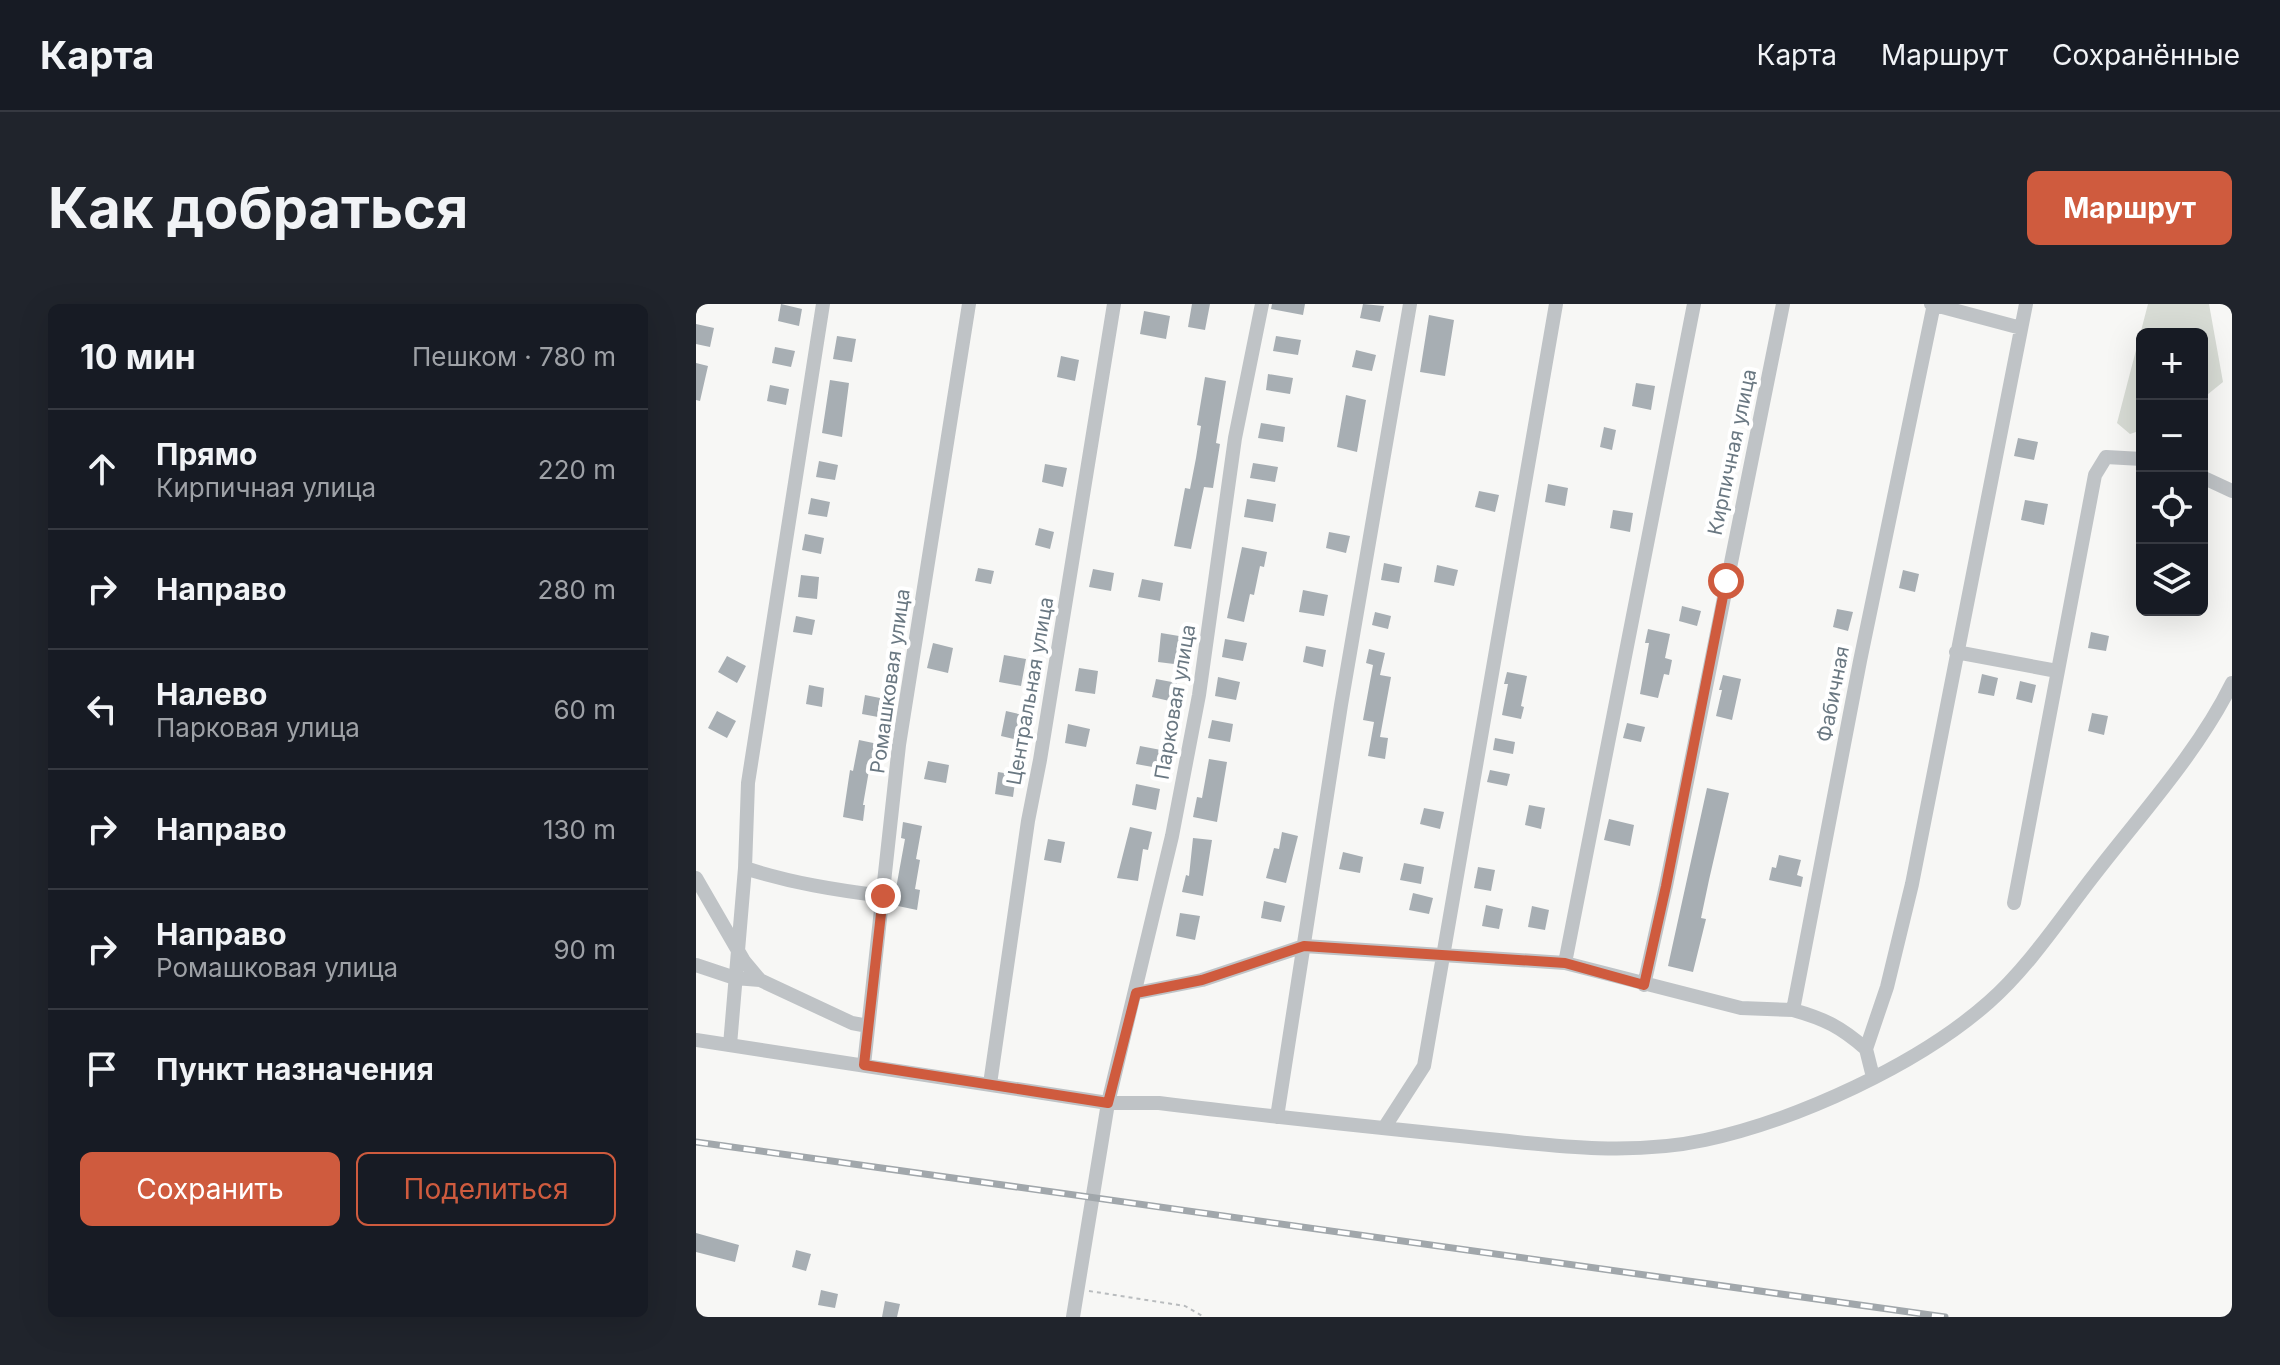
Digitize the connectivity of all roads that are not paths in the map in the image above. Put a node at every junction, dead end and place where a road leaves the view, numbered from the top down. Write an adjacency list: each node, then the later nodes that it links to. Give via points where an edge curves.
1 (823, 304): 18 (street, via 748,783)
2 (969, 304): 20 (street, Ромашковая улица, via 899,745)
3 (1114, 304): 38 (street, Центральная улица)
4 (1262, 304): 30 (street, Парковая улица, via 1235,438 1199,695)
5 (1410, 304): 22 (street)
6 (1556, 304): 24 (street)
7 (1694, 304): 25 (street)
8 (1783, 304): 29 (street, Кирпичная улица)
9 (1933, 304): 11 (street); 31 (street, Фабичная)
10 (2026, 304): 11 (street)
11 (2021, 328): 15 (street)
12 (2136, 459): 16 (street, via 2106,457 2095,475)
13 (2208, 480): 14 (street)
14 (2232, 491)
15 (1956, 652): 16 (street); 35 (street, via 1912,884)
16 (2057, 671): 21 (street)
17 (2232, 683): 37 (street, via 2172,775 1990,1001 1941,1038)
18 (745, 868): 20 (street, via 829,890); 23 (street)
19 (697, 885): 23 (street)
20 (883, 896): 32 (street, Ромашковая улица)
21 (2014, 903)
22 (1304, 946): 24 (street); 30 (street, via 1202,980); 40 (street)
23 (738, 950): 27 (street); 28 (street)
24 (1444, 954): 25 (street); 41 (street, via 1424,1066)
25 (1565, 963): 29 (street)
26 (696, 965): 27 (street)
27 (735, 978): 28 (street); 34 (street)
28 (760, 980): 32 (street)
29 (1644, 985): 31 (street, via 1741,1008)
30 (1136, 993): 39 (street, Парковая улица)
31 (1793, 1010): 35 (street, via 1842,1028)
32 (868, 1026): 36 (street, Ромашковая улица)
33 (696, 1040): 34 (street)
34 (730, 1045): 36 (street)
35 (1866, 1049): 37 (street)
36 (864, 1065): 38 (street)
37 (1873, 1077): 41 (street, via 1769,1121 1703,1140 1643,1147)
38 (990, 1084): 39 (street)
39 (1108, 1103): 40 (street, via 1159,1103); 42 (street, Парковая улица)
40 (1277, 1117): 41 (street)
41 (1384, 1128)
42 (1073, 1317)

